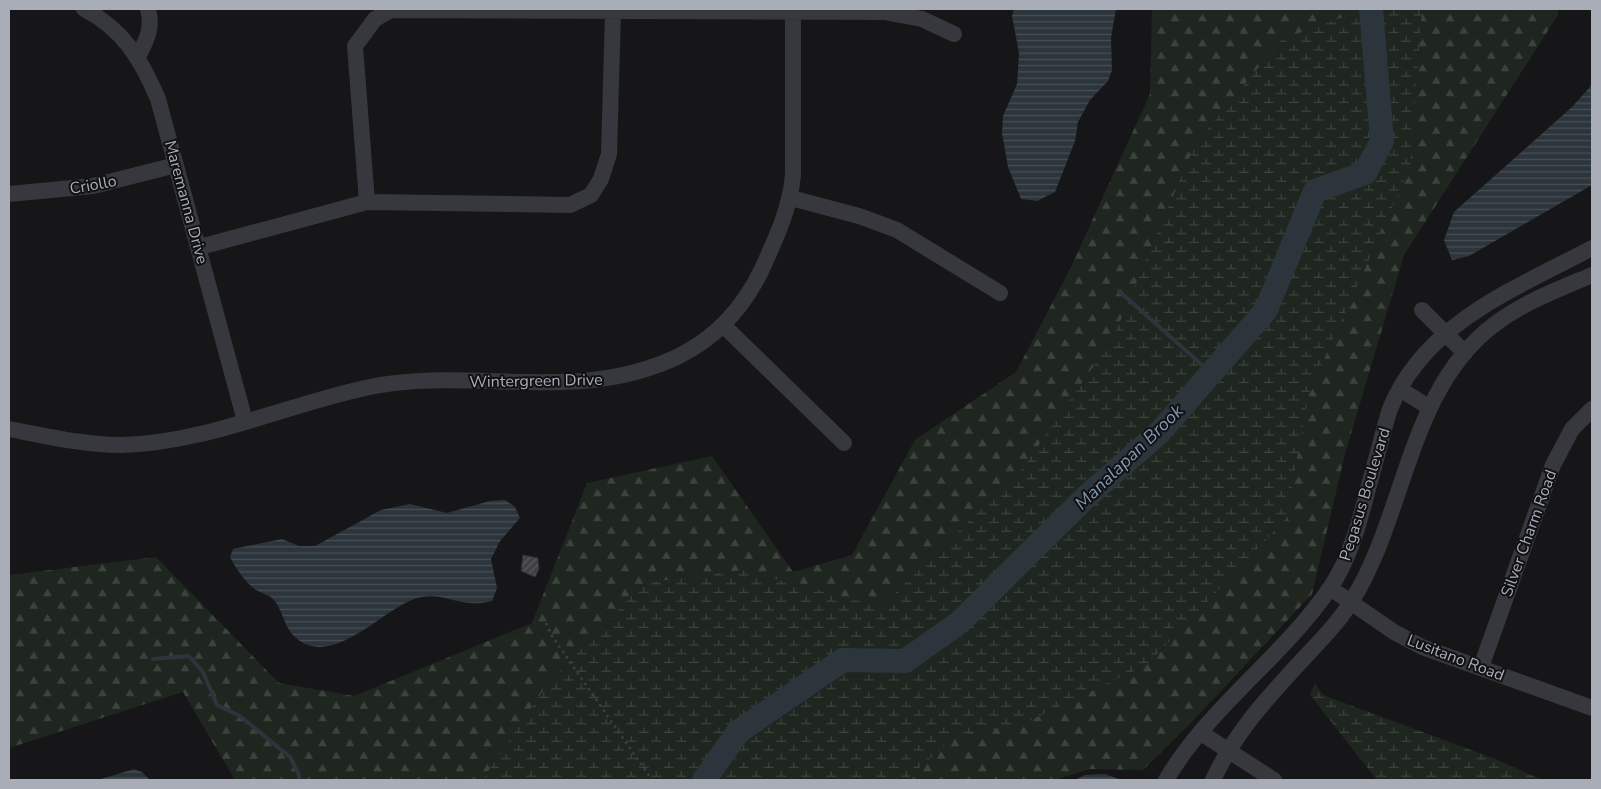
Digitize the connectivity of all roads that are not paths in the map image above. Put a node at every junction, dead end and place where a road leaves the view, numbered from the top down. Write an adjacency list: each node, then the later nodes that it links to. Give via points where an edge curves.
1 (148, 9): 6 (street, via 152,23 150,34)
2 (92, 10): 6 (street, Maremanna Drive)
3 (793, 10): 4 (street); 5 (street, via 884,12 922,19); 9 (street, Wintergreen Drive)
4 (613, 12): 10 (street, via 609,154 601,179 591,195 570,205); 10 (street, via 391,10 375,19 356,46)
5 (954, 34)
6 (138, 56): 7 (street, Maremanna Drive, via 158,99)
7 (176, 165): 8 (street, Criollo, via 93,186); 11 (street, Maremanna Drive)
8 (9, 194)
9 (791, 198): 14 (street, via 897,230); 16 (street, Wintergreen Drive, via 752,289 737,312)
10 (367, 202): 11 (street)
11 (200, 247): 22 (street, Maremanna Drive)
12 (1592, 248): 17 (street, Pegasus Boulevard, via 1478,310)
13 (1592, 275): 18 (street, Pegasus Boulevard, via 1515,310 1494,324)
14 (1000, 293)
15 (1422, 310): 17 (street)
16 (723, 325): 22 (street, Wintergreen Drive, via 690,350 634,374 567,382 406,382 364,388); 24 (street)
17 (1445, 333): 18 (street); 19 (street, Pegasus Boulevard, via 1418,362)
18 (1465, 353): 20 (street, Pegasus Boulevard)
19 (1400, 390): 20 (street); 25 (street, Pegasus Boulevard, via 1390,409 1352,546)
20 (1430, 408): 26 (street, Pegasus Boulevard, via 1375,556)
21 (1592, 409): 27 (street, Silver Charm Road, via 1572,429 1553,465)
22 (245, 421): 23 (street, Wintergreen Drive, via 180,437 122,445 76,442)
23 (9, 429)
24 (844, 443)
25 (1330, 588): 26 (street, Lusitano Road); 29 (street, Pegasus Boulevard, via 1296,630)
26 (1351, 603): 27 (street, Lusitano Road, via 1422,647); 30 (street, Pegasus Boulevard, via 1254,713)
27 (1481, 667): 28 (street, Lusitano Road)
28 (1592, 708)
29 (1201, 733): 30 (street); 31 (street, Pegasus Boulevard)
30 (1228, 750): 32 (street, Pegasus Boulevard); 33 (street)
31 (1166, 780)
32 (1213, 780)
33 (1274, 780)

